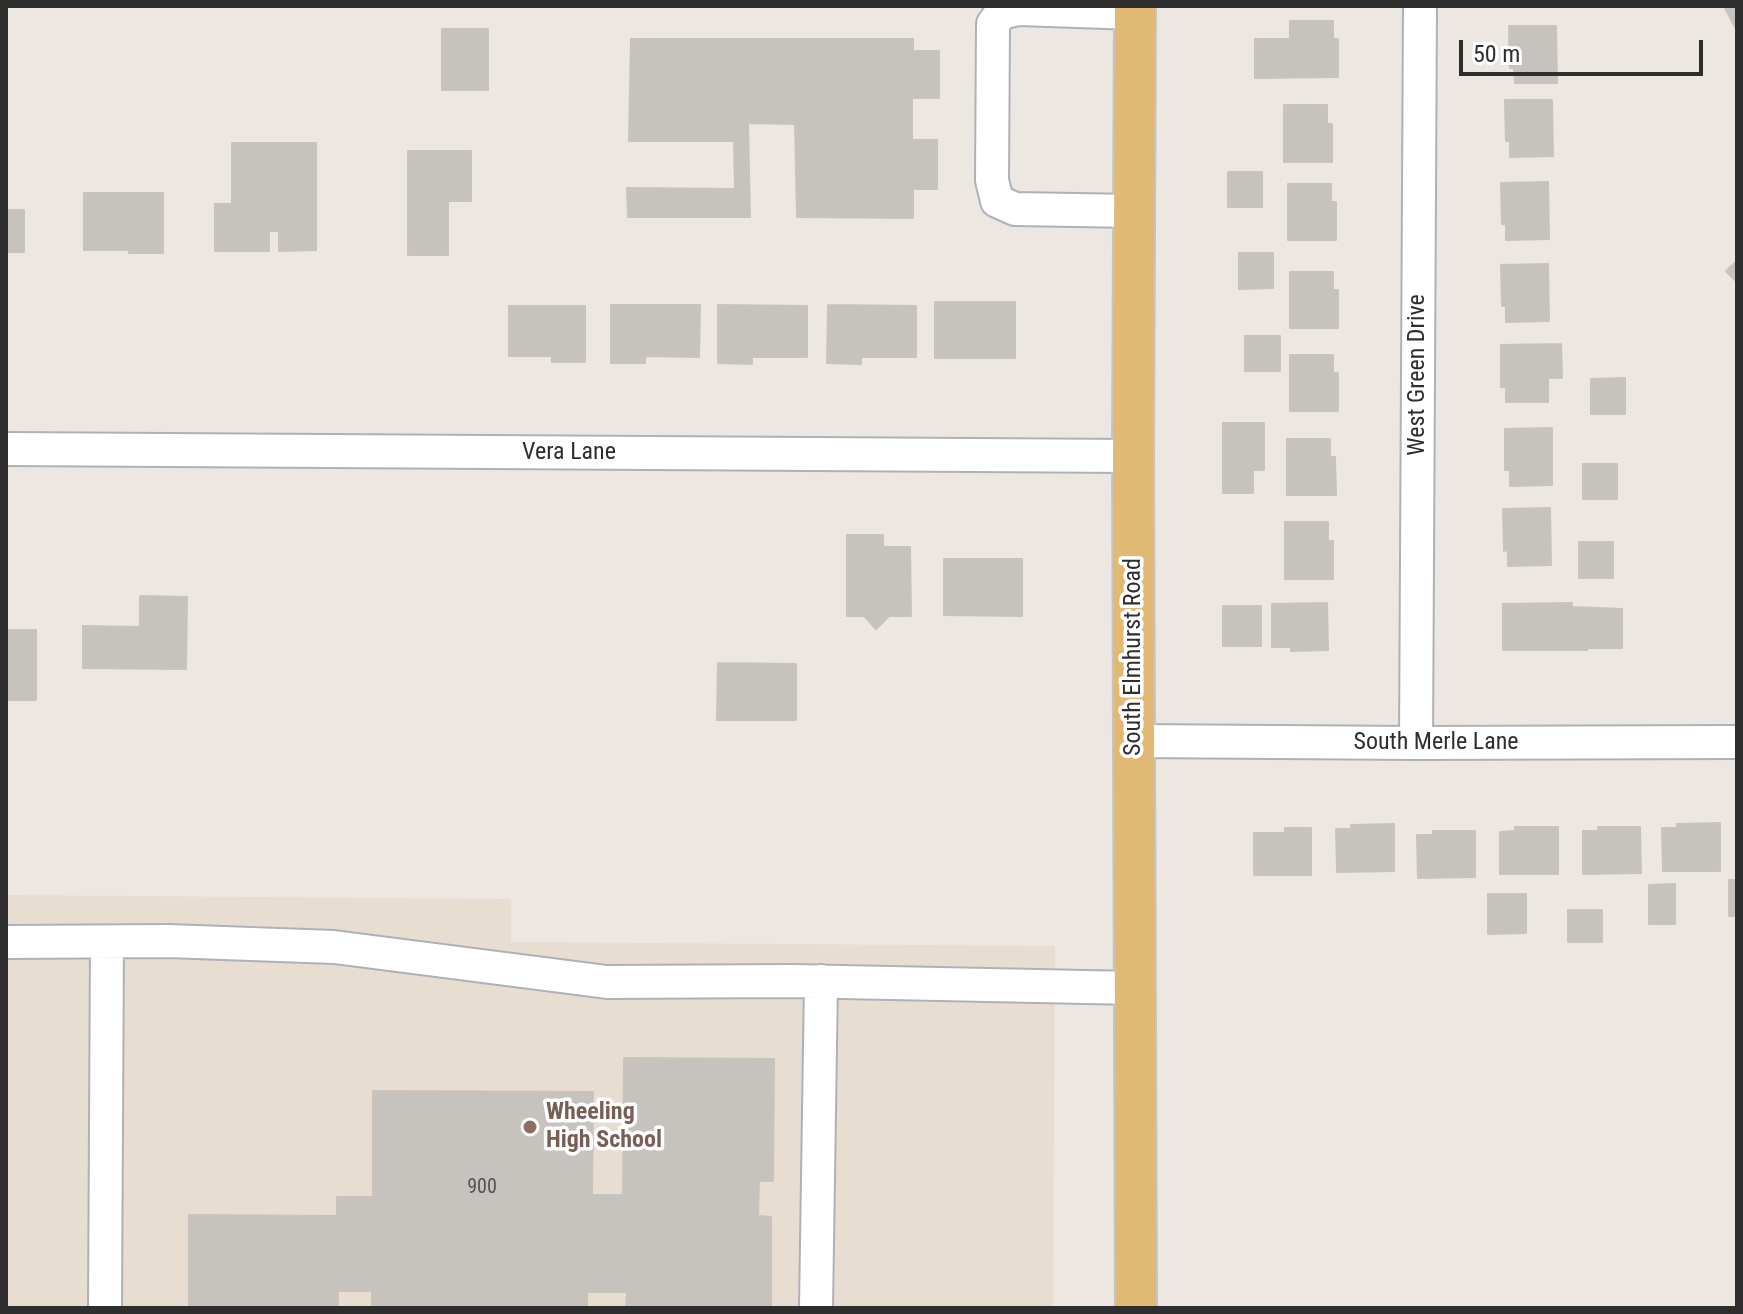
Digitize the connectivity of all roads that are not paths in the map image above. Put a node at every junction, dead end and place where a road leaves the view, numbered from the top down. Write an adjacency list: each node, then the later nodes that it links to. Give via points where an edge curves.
1 (1420, 6): 9 (street, West Green Drive)
2 (1001, 9): 3 (street); 4 (street, via 993,24 992,180 997,201 1015,209)
3 (1135, 10): 4 (main road, South Elmhurst Road)
4 (1134, 211): 6 (main road, South Elmhurst Road)
5 (6, 449): 6 (street, Vera Lane)
6 (1133, 456): 7 (main road, South Elmhurst Road)
7 (1135, 741): 9 (street, South Merle Lane); 13 (main road, South Elmhurst Road)
8 (1737, 742): 9 (street, South Merle Lane)
9 (1416, 743)
10 (6, 942): 11 (street)
11 (107, 942): 12 (street, via 334,947 607,982); 14 (street)
12 (821, 981): 13 (street); 15 (street)
13 (1135, 988): 16 (main road, South Elmhurst Road)
14 (105, 1308)
15 (816, 1308)
16 (1136, 1308)

